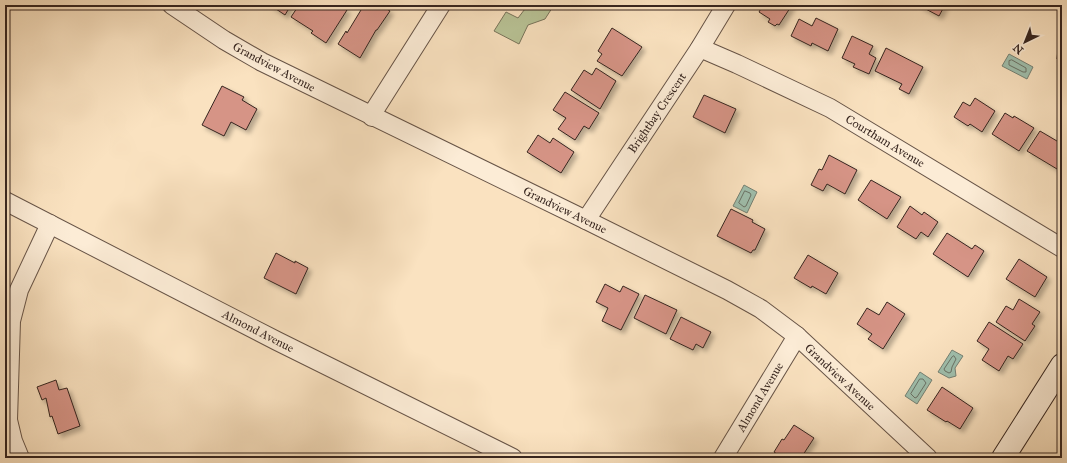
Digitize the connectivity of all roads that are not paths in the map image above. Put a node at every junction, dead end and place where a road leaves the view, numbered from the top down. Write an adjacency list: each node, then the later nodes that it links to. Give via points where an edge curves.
1 (172, 5): 5 (street, Grandview Avenue, via 262,62)
2 (441, 5): 5 (street)
3 (726, 5): 4 (street, Brightbay Crescent)
4 (700, 48): 7 (street, Brightbay Crescent); 9 (street, Courtham Avenue, via 830,108)
5 (372, 117): 7 (street, Grandview Avenue)
6 (5, 201): 8 (street, Almond Avenue)
7 (586, 220): 10 (street, Grandview Avenue, via 727,290 760,309)
8 (50, 224): 12 (street, via 19,290 11,321 8,420); 13 (street, Almond Avenue, via 284,345)
9 (1062, 248)
10 (797, 336): 14 (street, Almond Avenue); 15 (street, Grandview Avenue)
11 (1062, 365): 16 (street)
12 (20, 458)
13 (513, 458)
14 (723, 458)
15 (928, 458)
16 (1003, 458)

